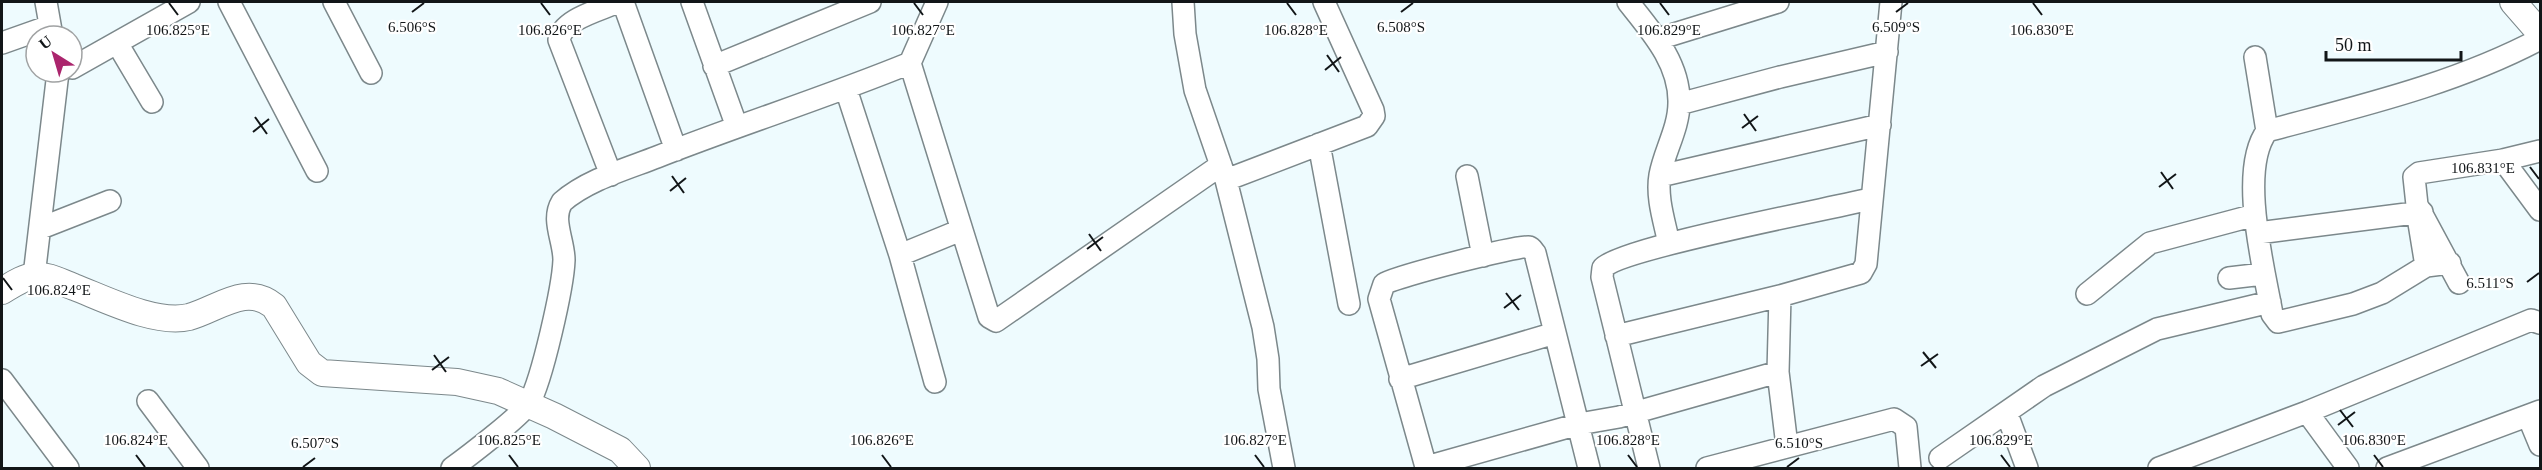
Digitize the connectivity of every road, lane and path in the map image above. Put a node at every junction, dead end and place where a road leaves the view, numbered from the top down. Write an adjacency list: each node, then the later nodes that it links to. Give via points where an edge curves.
1 (46, 2): 17 (street)
2 (189, 2): 23 (street)
3 (229, 2): 41 (street)
4 (334, 2): 29 (street)
5 (618, 2): 43 (street, via 568,25 559,40)
6 (623, 2): 38 (street)
7 (693, 2): 28 (street)
8 (870, 2): 16 (street)
9 (937, 2): 27 (street)
10 (1183, 2): 42 (street, via 1195,90)
11 (1324, 2): 37 (street, via 1374,116 1367,126)
12 (1628, 2): 20 (street)
13 (1779, 2): 20 (street)
14 (1891, 2): 24 (street)
15 (2513, 2): 18 (street)
16 (845, 6): 28 (street)
17 (50, 24)
18 (2541, 33)
19 (24, 38): 22 (street)
20 (1658, 39): 33 (street, via 1670,63)
21 (2541, 39): 36 (street, via 2466,73)
22 (2, 43)
23 (117, 43): 26 (street); 32 (street)
24 (1887, 52): 33 (street); 34 (street)
25 (2256, 57): 36 (street)
26 (84, 61)
27 (910, 63): 31 (street); 52 (street)
28 (714, 66): 35 (street)
29 (371, 74)
30 (60, 84): 51 (street, via 50,125)
31 (846, 89): 35 (street); 54 (street)
32 (152, 102)
33 (1679, 104): 45 (street)
34 (1880, 125): 45 (street); 46 (street)
35 (737, 127): 38 (street)
36 (2267, 131): 50 (street, via 2255,157)
37 (1319, 144): 42 (street); 66 (street)
38 (676, 150): 43 (street)
39 (2541, 151): 40 (street)
40 (2503, 160): 48 (street, via 2419,173 2413,181); 49 (street)
41 (317, 171)
42 (1223, 173): 52 (street, via 1000,321 989,317); 88 (street, via 1263,327 1269,389)
43 (611, 175): 75 (street, via 568,196 558,208 564,263 547,346)
44 (1467, 176): 55 (street)
45 (1660, 176): 53 (street)
46 (1870, 200): 53 (street); 64 (street, via 1866,264 1861,273)
47 (110, 201): 51 (street)
48 (2419, 210): 50 (street); 56 (street); 57 (street)
49 (2541, 210)
50 (2256, 224): 58 (street); 63 (street, via 2150,243)
51 (41, 228): 59 (street)
52 (961, 230): 54 (street)
53 (1669, 244): 69 (street, via 1615,260 1603,268)
54 (900, 255): 73 (street)
55 (1483, 256): 68 (street, via 1525,247 1533,250); 71 (street, via 1389,281 1380,290 1379,299)
56 (2450, 263): 57 (street); 61 (street)
57 (2426, 266): 65 (street, via 2382,293 2282,323 2275,320)
58 (2264, 274): 60 (street); 65 (street)
59 (34, 276): 62 (street); 75 (street, via 53,277 164,318 188,317 241,296 266,299 309,363 322,373 457,382 498,391)
60 (2229, 278)
61 (2459, 283)
62 (2, 291)
63 (2087, 294)
64 (1780, 296): 69 (street); 70 (street)
65 (2270, 302): 77 (street, via 2157,329 2044,386)
66 (1349, 304)
67 (2541, 323): 76 (street, via 2530,320)
68 (1555, 333): 71 (street); 80 (street)
69 (1616, 336): 79 (street)
70 (1778, 372): 79 (street); 82 (street)
71 (1401, 379): 89 (street)
72 (2, 380): 84 (street)
73 (935, 382)
74 (148, 401): 85 (street)
75 (528, 404): 86 (street); 87 (street, via 620,450)
76 (2307, 412): 95 (street); 96 (street)
77 (2007, 414): 83 (street); 94 (street)
78 (2534, 414): 81 (street); 97 (street)
79 (1619, 417): 80 (street); 91 (street)
80 (1579, 424): 89 (street); 90 (street)
81 (2541, 445)
82 (1787, 446): 92 (street); 93 (street, via 1894,418 1906,427)
83 (1940, 459)
84 (68, 468)
85 (198, 468)
86 (452, 468)
87 (638, 468)
88 (1284, 468)
89 (1426, 468)
90 (1589, 468)
91 (1649, 468)
92 (1707, 468)
93 (1910, 468)
94 (2027, 468)
95 (2159, 468)
96 (2348, 468)
97 (2387, 468)

